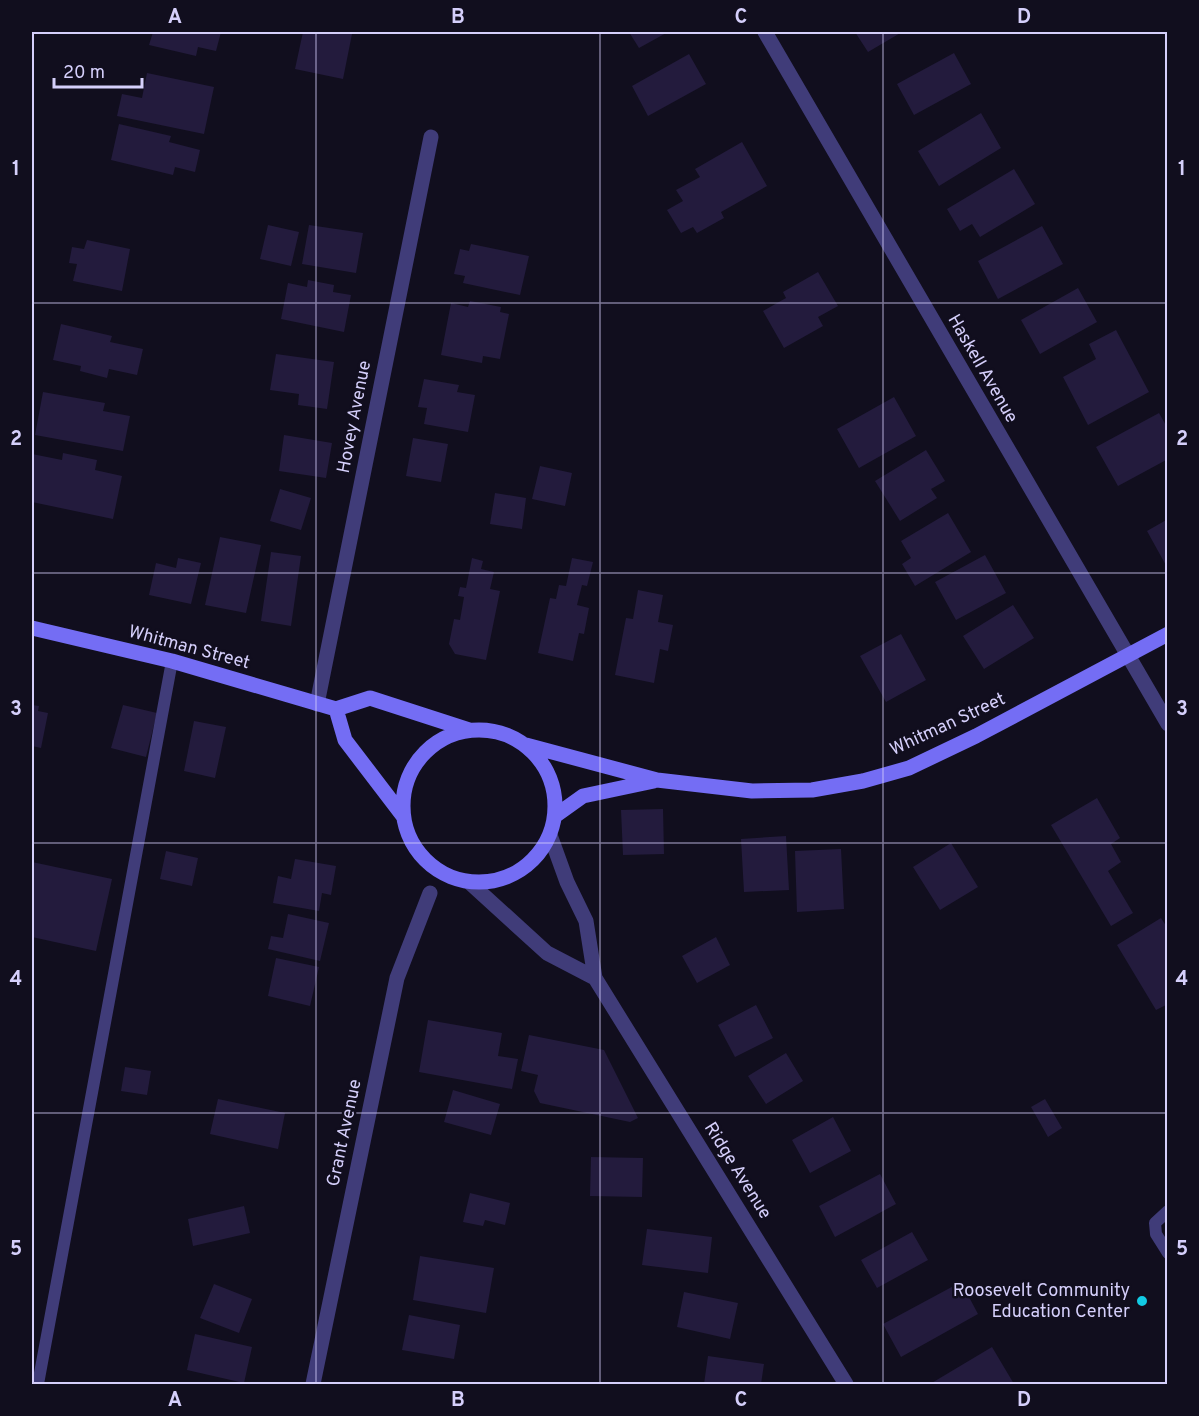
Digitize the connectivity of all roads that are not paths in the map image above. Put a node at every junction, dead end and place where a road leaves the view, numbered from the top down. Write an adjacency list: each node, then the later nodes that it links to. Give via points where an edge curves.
1 (765, 32): 5 (street, Haskell Avenue)
2 (431, 137): 7 (street, Hovey Avenue)
3 (32, 628): 6 (main road, Whitman Street)
4 (1167, 634): 5 (main road, Whitman Street)
5 (1127, 657): 9 (street, Haskell Avenue); 12 (main road, Whitman Street, via 909,768 863,781 812,790 752,791)
6 (172, 661): 7 (main road, Whitman Street); 21 (lane)
7 (317, 704): 8 (main road, Whitman Street)
8 (336, 709): 10 (main road, via 370,698); 13 (main road, via 345,740)
9 (1167, 724)
10 (470, 730): 11 (main road, via 509,735); 13 (main road, via 432,745 418,759 405,786)
11 (526, 745): 12 (main road, Whitman Street); 14 (main road, via 550,777)
12 (657, 780): 14 (main road, Whitman Street, via 583,796)
13 (403, 816): 16 (main road, via 408,835 432,867)
14 (555, 816): 15 (main road)
15 (550, 835): 16 (main road, via 526,867 489,882); 18 (street, Ridge Avenue, via 586,921)
16 (469, 882): 18 (street, via 548,953)
17 (430, 893): 22 (street, Grant Avenue, via 397,978)
18 (595, 978): 23 (street, Ridge Avenue)
19 (1167, 1211): 20 (lane, via 1155,1223 1156,1234)
20 (1167, 1253)
21 (38, 1384)
22 (313, 1384)
23 (846, 1384)

